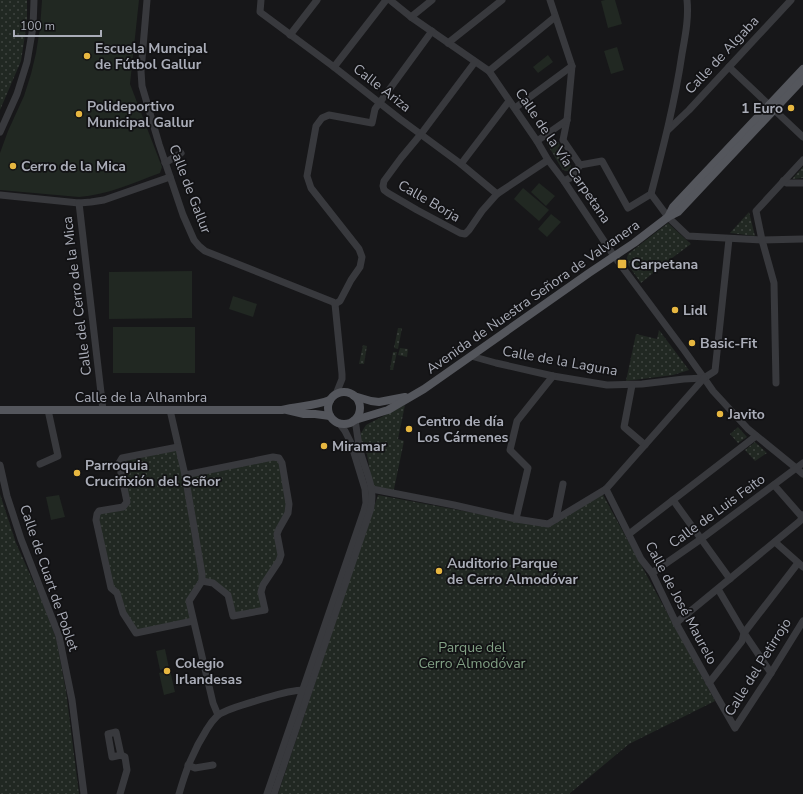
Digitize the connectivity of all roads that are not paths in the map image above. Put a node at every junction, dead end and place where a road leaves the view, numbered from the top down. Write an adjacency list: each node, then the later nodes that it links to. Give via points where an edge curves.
1 (34, 0): 32 (street, via 33,27 27,62 17,94)
2 (147, 0): 40 (street, Calle de Gallur, via 142,86)
3 (261, 0): 15 (street, Calle Ariza, via 260,12)
4 (317, 0): 15 (street)
5 (386, 0): 20 (street)
6 (390, 0): 12 (street, Calle de la Vía Carpetana)
7 (432, 0): 12 (street)
8 (502, 0): 16 (street)
9 (550, 0): 13 (street)
10 (687, 0): 28 (street, via 686,32 678,85)
11 (791, 0): 19 (street, Calle de Algaba)
12 (411, 17): 14 (street, Calle de la Vía Carpetana)
13 (555, 17): 18 (street); 22 (street)
14 (432, 31): 16 (street, Calle de la Vía Carpetana); 25 (street)
15 (290, 35): 20 (street, Calle Ariza)
16 (448, 42): 17 (street, Calle de la Vía Carpetana)
17 (476, 62): 22 (street, Calle de la Vía Carpetana); 33 (street)
18 (572, 66): 27 (street); 29 (street)
19 (729, 66): 26 (street); 28 (street, Calle de Algaba)
20 (334, 67): 25 (street, Calle Ariza)
21 (803, 69): 26 (main road, Avenida de Nuestra Señora de Valvanera)
22 (489, 71): 24 (street, Calle de la Vía Carpetana)
23 (803, 79): 26 (main road, Avenida de Nuestra Señora de Valvanera)
24 (509, 100): 27 (street, Calle de la Vía Carpetana); 41 (street)
25 (379, 103): 33 (street, Calle Ariza); 56 (street, via 372,123 329,115 322,118 316,126 307,176 311,188 359,249 362,257 360,266 340,301)
26 (772, 107): 34 (street); 51 (main road, Avenida de Nuestra Señora de Valvanera, via 673,207)
27 (515, 108): 36 (street, Calle de la Vía Carpetana)
28 (680, 108): 30 (street); 30 (street, Calle de Algaba)
29 (567, 120): 31 (street); 35 (street)
30 (668, 130): 48 (street)
31 (552, 131): 35 (street, via 558,133); 36 (street)
32 (0, 132)
33 (421, 134): 41 (street, Calle Ariza); 47 (street, Calle Borja, via 384,181 384,190 460,234 470,230)
34 (803, 136)
35 (563, 140): 42 (street)
36 (537, 141): 38 (street, Calle de la Vía Carpetana)
37 (181, 153): 40 (street)
38 (548, 160): 44 (street, Calle de la Vía Carpetana); 47 (street)
39 (803, 160): 45 (street)
40 (165, 163): 43 (street, Calle de Gallur)
41 (461, 164): 47 (street, Calle Ariza)
42 (580, 164): 44 (street, via 572,177); 48 (street, via 602,161 628,208)
43 (170, 177): 50 (street, Calle del Cerro de la Mica, via 104,200); 56 (street, Calle de Gallur, via 194,240 205,251)
44 (564, 180): 55 (street, Calle de la Vía Carpetana)
45 (783, 181): 46 (street); 53 (street, via 756,210)
46 (803, 183)
47 (497, 194)
48 (651, 194): 51 (street)
49 (0, 195): 50 (street)
50 (79, 203): 68 (street, Calle del Cerro de la Mica)
51 (668, 217): 52 (street, via 688,236); 55 (main road, Avenida de Nuestra Señora de Valvanera)
52 (729, 239): 53 (street); 59 (street, Calle de la Laguna, via 715,371)
53 (762, 240): 54 (street); 60 (street, via 774,283)
54 (803, 240)
55 (614, 256): 57 (main road, Avenida de Nuestra Señora de Valvanera); 59 (street, Calle de la Vía Carpetana)
56 (335, 304): 62 (street, via 342,374)
57 (471, 356): 58 (street, Calle de la Laguna); 64 (main road, Avenida de Nuestra Señora de Valvanera)
58 (553, 376): 61 (street, Calle de la Laguna, via 607,385); 89 (street, via 517,421 510,450 528,468)
59 (704, 378): 61 (street, Calle de la Laguna); 74 (street, Calle de la Vía Carpetana); 75 (street)
60 (776, 382)
61 (632, 385): 75 (street, via 624,427)
62 (336, 394): 63 (main road, via 347,393); 65 (main road)
63 (354, 396): 64 (main road, Avenida de Nuestra Señora de Valvanera, via 379,402); 72 (main road, via 360,408)
64 (412, 396): 72 (main road, Avenida de Nuestra Señora de Valvanera, via 388,410)
65 (330, 400): 70 (main road, Calle de la Alhambra); 71 (main road)
66 (0, 410): 67 (main road, Calle de la Alhambra)
67 (48, 410): 68 (main road, Calle de la Alhambra); 78 (street, via 58,456)
68 (103, 410): 69 (main road, Calle de la Alhambra)
69 (170, 410): 70 (main road, Calle de la Alhambra); 76 (street)
70 (282, 410): 71 (main road, Calle de la Alhambra)
71 (330, 416): 73 (main road)
72 (355, 420): 73 (main road, via 350,423); 85 (street, via 361,454)
73 (339, 423): 105 (street, via 352,448 365,489 366,503)
74 (756, 436): 80 (street, Calle de la Vía Carpetana); 87 (street)
75 (645, 445): 86 (street)
76 (178, 448): 82 (street); 99 (street, via 122,458 119,463 127,502 123,507 99,511 96,520 111,588 117,593 123,613 136,633)
77 (803, 463): 80 (street, Calle de Luis Feito)
78 (40, 464)
79 (0, 465): 111 (street, Calle de Cuart de Poblet, via 6,496 58,636 72,700)
80 (796, 468): 81 (street, Calle de la Vía Carpetana); 84 (street, Calle de Luis Feito)
81 (803, 474)
82 (184, 475): 97 (street); 97 (street, via 273,457 279,458 289,504 288,513 277,534 281,555 261,592 265,610 233,616 228,595 212,583)
83 (563, 484): 90 (street)
84 (774, 485): 88 (street); 92 (street, Calle de Luis Feito)
85 (372, 489): 89 (street); 105 (street, via 370,511)
86 (606, 489): 90 (street); 91 (street, Calle de José Maurelo)
87 (673, 500): 91 (street); 92 (street)
88 (803, 516): 93 (street)
89 (516, 519): 90 (street, via 548,524)
90 (556, 519)
91 (629, 534): 95 (street, Calle de José Maurelo, via 641,559)
92 (701, 539): 95 (street, Calle de Luis Feito); 96 (street)
93 (775, 542): 94 (street); 96 (street)
94 (801, 565): 102 (street)
95 (652, 573): 101 (street, Calle de José Maurelo)
96 (730, 579): 98 (street)
97 (202, 581): 99 (street, via 189,601)
98 (718, 589): 101 (street); 102 (street)
99 (193, 621): 106 (street, via 213,705)
100 (803, 621): 103 (street, Calle del Petirrojo)
101 (676, 623): 104 (street, Calle de José Maurelo)
102 (744, 633): 103 (street); 104 (street, via 742,641)
103 (771, 673): 107 (street, Calle del Petirrojo)
104 (709, 683): 107 (street, Calle de José Maurelo)
105 (306, 690): 106 (street, via 265,698); 114 (street); 115 (street)
106 (218, 716): 110 (street, via 196,747)
107 (735, 728)
108 (121, 755): 112 (street, via 125,757 127,770)
109 (213, 764): 110 (street, via 195,768)
110 (188, 765): 113 (street)
111 (84, 794)
112 (120, 794)
113 (179, 794)
114 (267, 794)
115 (274, 794)

